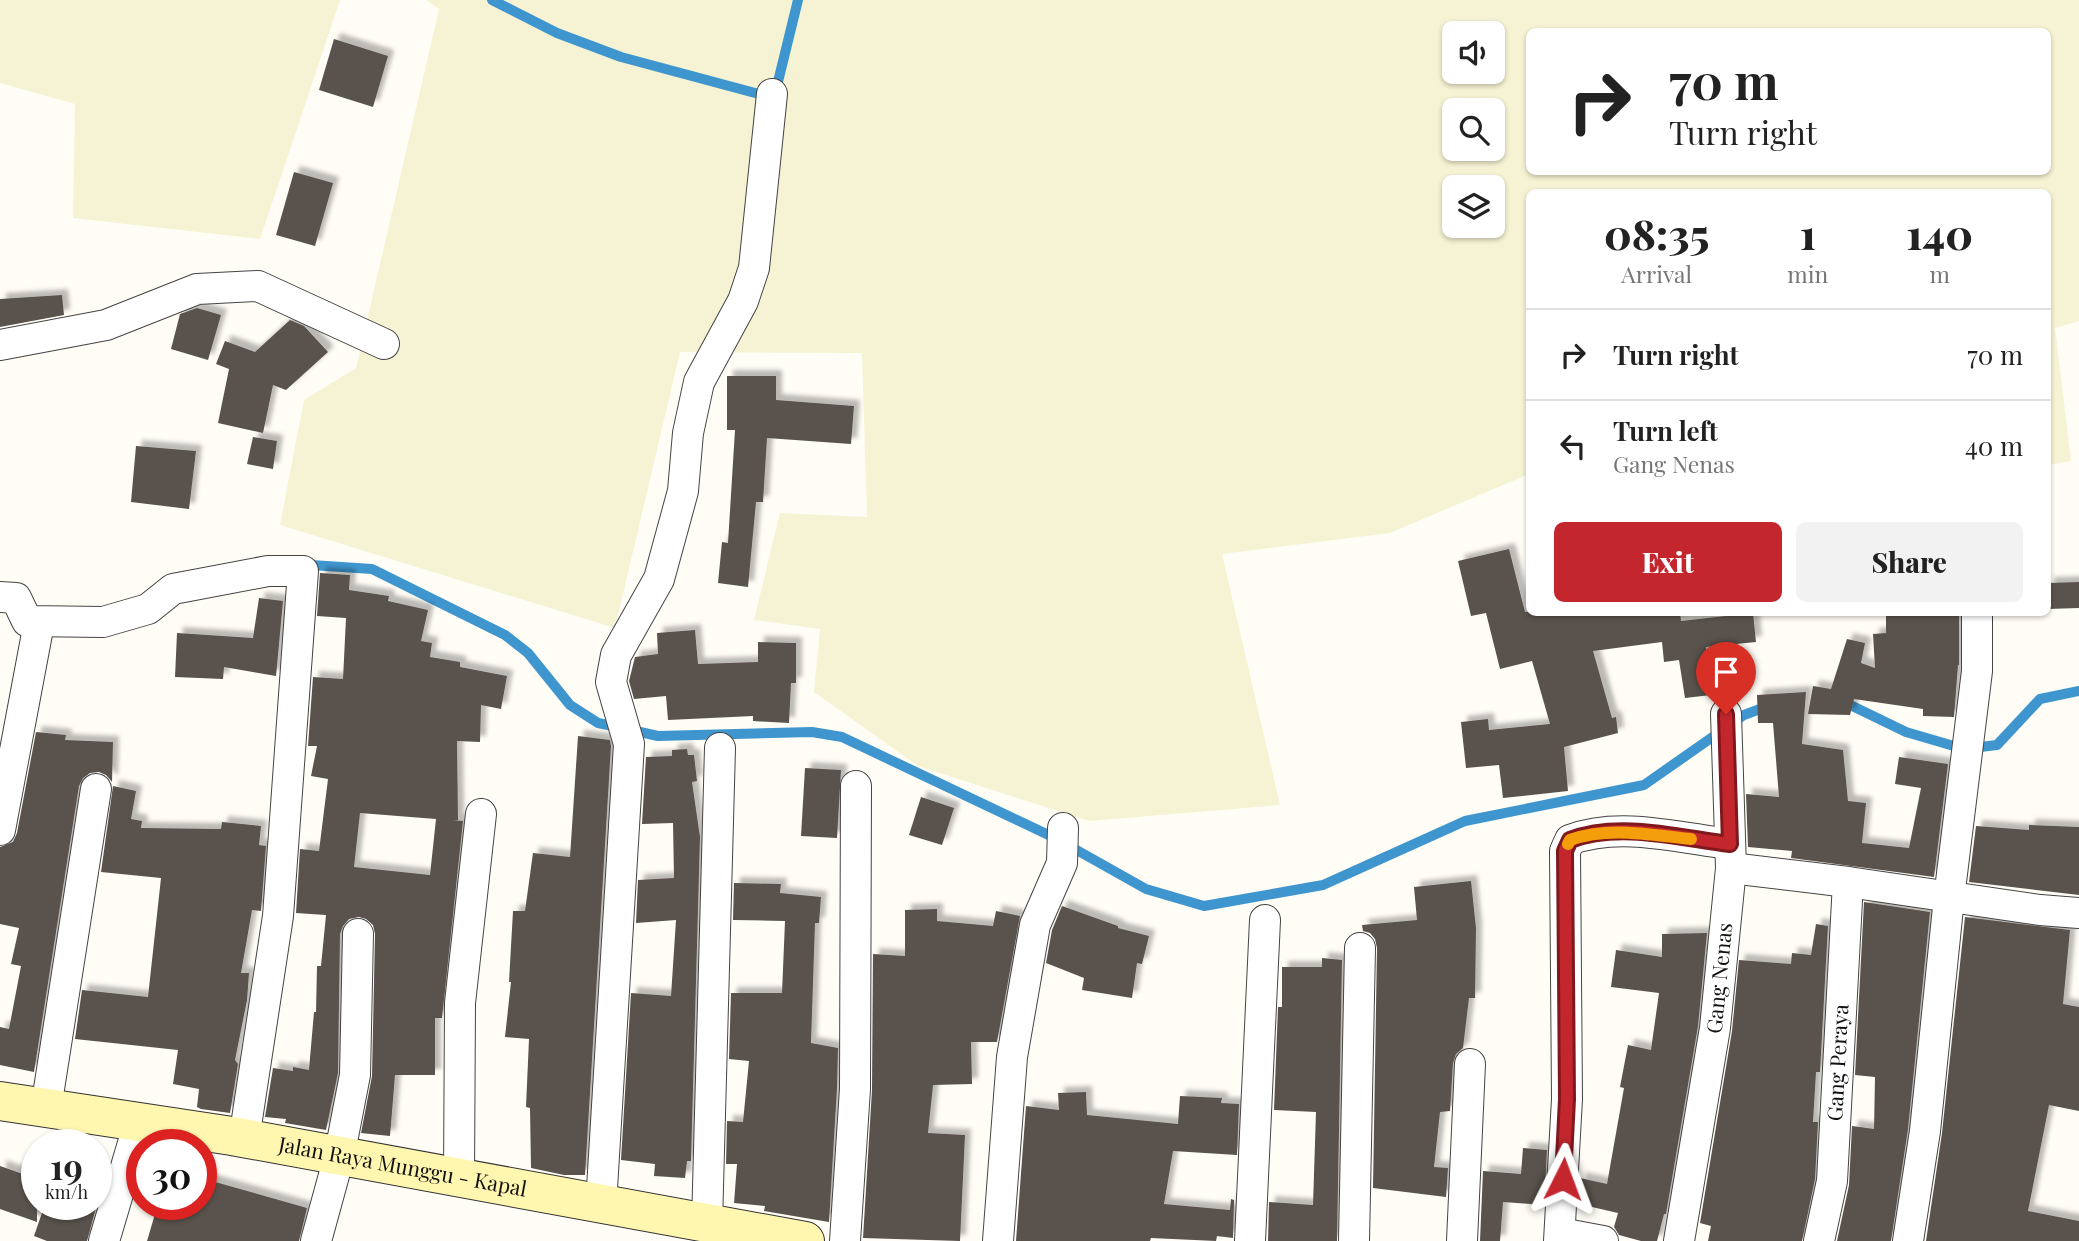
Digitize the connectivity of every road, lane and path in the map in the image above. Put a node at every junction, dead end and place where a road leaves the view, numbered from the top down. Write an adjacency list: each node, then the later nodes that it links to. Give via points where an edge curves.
1 (772, 94): 28 (street, via 754,268 743,301 699,382 683,491 659,579 616,655 611,682 629,744)
2 (384, 344): 3 (street, via 258,286 197,289 106,325)
3 (0, 345)
4 (0, 597): 6 (street, via 16,598 27,621)
5 (1977, 616): 16 (street, via 1977,671)
6 (39, 623): 13 (street); 25 (street, via 103,622 148,609 173,589 268,571 303,571 278,916)
7 (1726, 714): 14 (street, Gang Nenas)
8 (720, 748): 29 (street)
9 (856, 786): 34 (street, via 855,1089)
10 (96, 789): 23 (street)
11 (481, 814): 27 (street, via 460,1003)
12 (1063, 828): 35 (street, via 1062,863 1035,925 1012,1057)
13 (0, 830)
14 (1730, 856): 15 (street); 30 (street, via 1628,832 1583,835 1570,840 1565,851 1567,1099); 40 (street, Gang Nenas, via 1714,1028)
15 (1848, 882): 16 (street); 41 (street, Gang Peraya, via 1832,1181)
16 (1949, 898): 17 (street); 42 (street, via 1925,1131)
17 (2079, 913)
18 (1265, 920): 36 (street)
19 (358, 934): 26 (street, via 355,1075)
20 (1360, 948): 37 (street)
21 (1470, 1064): 38 (street)
22 (0, 1101): 23 (street, Jalan Raya Munggu - Kapal)
23 (46, 1108): 24 (street, Jalan Raya Munggu - Kapal)
24 (139, 1123): 25 (street, Jalan Raya Munggu - Kapal); 31 (street)
25 (244, 1139): 26 (street, Jalan Raya Munggu - Kapal)
26 (339, 1157): 27 (street, Jalan Raya Munggu - Kapal); 32 (street)
27 (459, 1179): 28 (street, Jalan Raya Munggu - Kapal)
28 (601, 1205): 29 (street, Jalan Raya Munggu - Kapal)
29 (681, 1227): 33 (street, Jalan Raya Munggu - Kapal)
30 (1560, 1237): 39 (street)
31 (104, 1241)
32 (316, 1241)
33 (805, 1241)
34 (845, 1241)
35 (998, 1241)
36 (1250, 1241)
37 (1354, 1241)
38 (1462, 1241)
39 (1603, 1241)
40 (1679, 1241)
41 (1819, 1241)
42 (1908, 1241)

